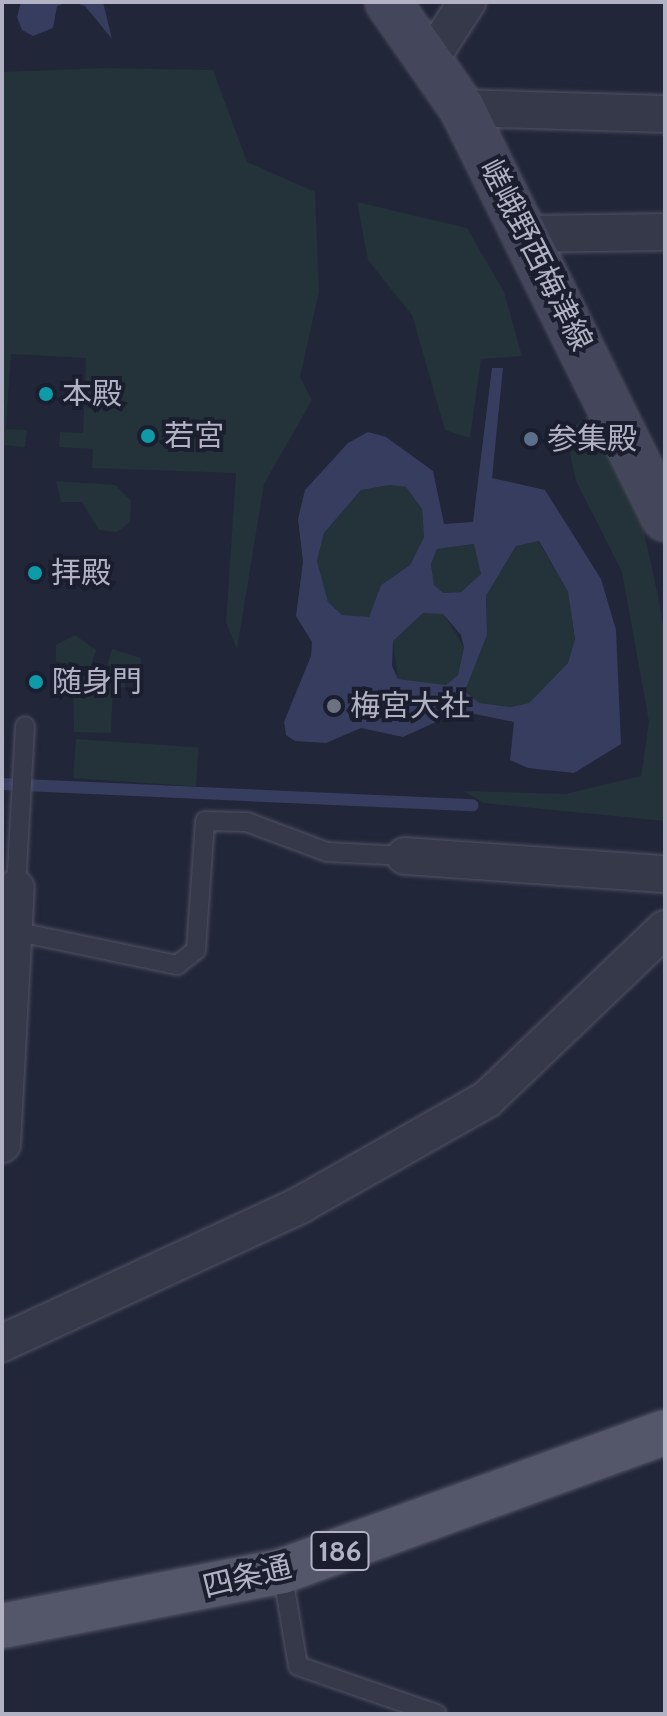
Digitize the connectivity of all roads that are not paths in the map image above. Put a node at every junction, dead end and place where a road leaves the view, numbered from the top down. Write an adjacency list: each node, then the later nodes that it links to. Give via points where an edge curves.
1 (388, 2): 3 (main road, 嵯峨野西梅津線)
2 (467, 2): 3 (street)
3 (431, 58): 4 (main road, 嵯峨野西梅津線)
4 (462, 108): 5 (street); 7 (main road, 嵯峨野西梅津線)
5 (665, 114)
6 (665, 232): 7 (street)
7 (527, 234): 8 (main road, 嵯峨野西梅津線)
8 (665, 519)
9 (25, 726): 12 (lane)
10 (405, 856): 11 (street); 14 (lane, via 327,852 247,822 205,821 196,950 177,965)
11 (665, 874)
12 (9, 886): 14 (street)
13 (665, 929): 16 (street, via 487,1099 300,1205)
14 (14, 931): 15 (street)
15 (2, 1144)
16 (2, 1343)
17 (665, 1432): 18 (main road, 四条通 / 186)
18 (282, 1571): 19 (main road, 四条通 / 186); 20 (lane, via 298,1666)
19 (2, 1626)
20 (437, 1714)

